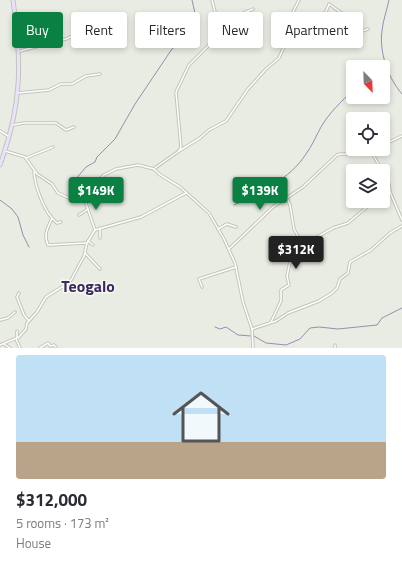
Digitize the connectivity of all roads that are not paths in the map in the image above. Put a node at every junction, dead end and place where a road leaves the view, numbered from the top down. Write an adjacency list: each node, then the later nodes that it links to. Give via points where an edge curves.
1 (13, 0): 15 (main road)
2 (212, 0): 5 (street)
3 (298, 1): 7 (street)
4 (253, 9): 6 (street)
5 (215, 12)
6 (246, 12)
7 (293, 12)
8 (326, 12): 9 (street, via 329,4)
9 (340, 12)
10 (368, 29): 11 (street)
11 (363, 31)
12 (71, 37): 15 (street)
13 (208, 47): 26 (street, via 189,65 176,91 181,145)
14 (283, 48): 26 (street, via 279,58 248,89 227,120)
15 (20, 50): 17 (main road)
16 (100, 74): 17 (street, via 83,77 71,84 61,84 46,91)
17 (18, 93): 18 (main road)
18 (13, 125): 19 (street, via 56,123 66,130); 22 (main road)
19 (74, 127)
20 (0, 131): 22 (street)
21 (402, 136): 23 (street)
22 (10, 137): 25 (main road)
23 (390, 142)
24 (53, 148): 28 (street)
25 (6, 151): 28 (street); 29 (main road)
26 (179, 151): 30 (street)
27 (346, 154): 35 (street, via 338,154 311,180)
28 (26, 158): 31 (street)
29 (0, 165)
30 (154, 169): 33 (street); 34 (street, via 138,165 116,169 104,175)
31 (34, 172): 34 (street, via 66,198 77,199); 39 (street, via 35,183)
32 (390, 192): 40 (street)
33 (187, 193): 44 (street, via 144,216); 45 (street, via 209,214)
34 (83, 195): 37 (street)
35 (287, 198): 50 (street, via 294,229 302,246); 51 (street)
36 (366, 208): 50 (street, via 348,224 333,228 310,241)
37 (88, 209): 38 (street); 46 (street)
38 (79, 215)
39 (52, 218): 41 (street, via 57,223); 48 (street, via 46,228 45,237 48,245)
40 (402, 220)
41 (61, 222)
42 (402, 226): 60 (street, via 371,250 350,262 348,272 340,279 332,293 320,301)
43 (236, 227): 45 (street, via 227,224)
44 (100, 228): 46 (street); 47 (street)
45 (218, 229): 51 (street)
46 (95, 230): 48 (street)
47 (100, 238)
48 (87, 242): 49 (street); 52 (street)
49 (93, 245)
50 (306, 248): 60 (street, via 302,256 290,262 287,276 289,286 281,290 281,301)
51 (229, 249): 53 (street)
52 (85, 253): 54 (street); 59 (street, via 72,280 49,294)
53 (236, 267): 55 (street, via 199,279); 61 (street)
54 (100, 270)
55 (202, 287)
56 (19, 293): 59 (street, via 22,312)
57 (15, 312): 58 (street)
58 (0, 320)
59 (29, 321): 63 (street, via 26,329)
60 (271, 322): 61 (street)
61 (252, 329): 71 (street)
62 (17, 331): 63 (street)
63 (16, 338): 64 (street); 69 (street)
64 (4, 344): 66 (street); 68 (street)
65 (335, 344): 72 (street)
66 (0, 345)
67 (56, 346): 70 (street, via 50,346 48,343)
68 (10, 348)
69 (20, 348)
70 (40, 348)
71 (253, 348)
72 (335, 348)

